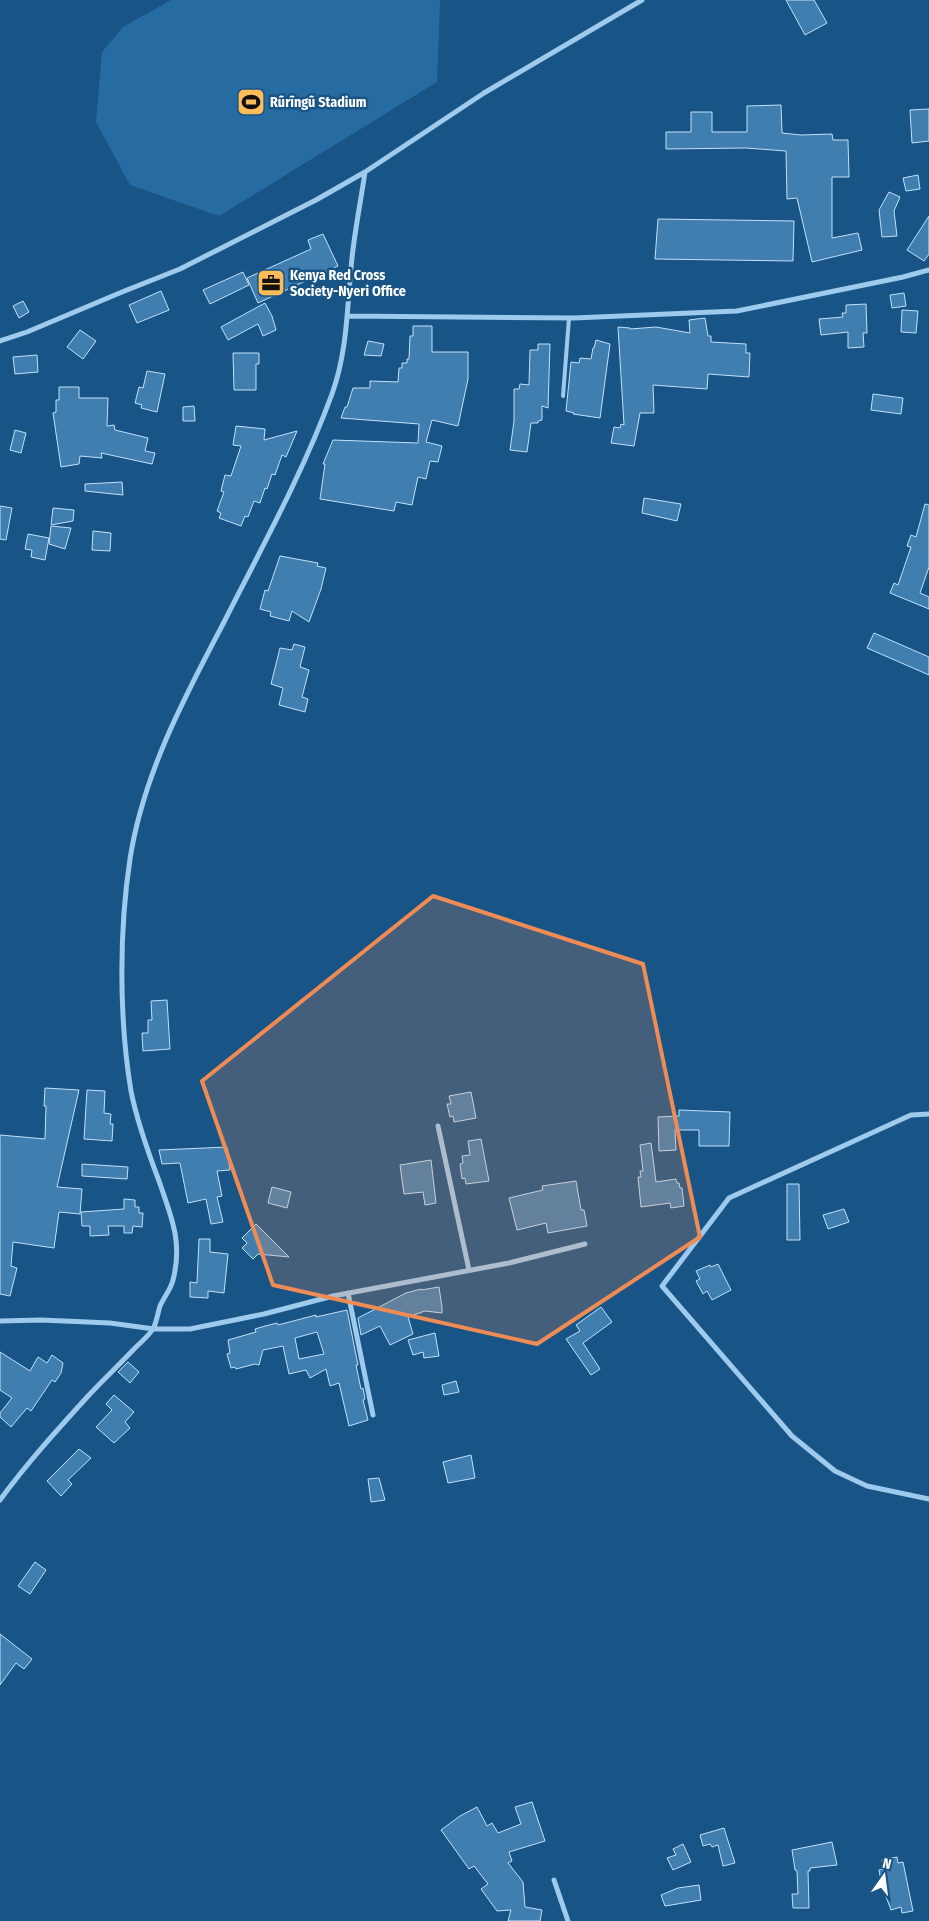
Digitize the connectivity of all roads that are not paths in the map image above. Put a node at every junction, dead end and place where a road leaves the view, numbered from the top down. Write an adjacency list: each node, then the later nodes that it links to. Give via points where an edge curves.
1 (642, 0): 2 (street, via 484,93)
2 (366, 172): 4 (street, via 352,258); 6 (street, via 180,269)
3 (929, 270): 5 (street, via 738,311)
4 (348, 316): 5 (street); 14 (street, via 333,393 306,458 184,699 147,790 130,857 124,910 122,980 129,1074 144,1139 172,1217 178,1244 173,1282 160,1306)
5 (569, 318): 7 (lane)
6 (0, 341)
7 (563, 396)
8 (929, 1114): 16 (street, via 911,1115 729,1198 662,1286 792,1436 834,1471 867,1486)
9 (438, 1126): 11 (street)
10 (585, 1244): 11 (street)
11 (469, 1270): 12 (street)
12 (348, 1293): 14 (street, via 190,1329); 15 (street)
13 (0, 1321): 14 (street, via 90,1322)
14 (154, 1329): 17 (street, via 91,1393 20,1472)
15 (373, 1415)
16 (929, 1499)
17 (0, 1500)
18 (554, 1880): 19 (street)
19 (568, 1921)

